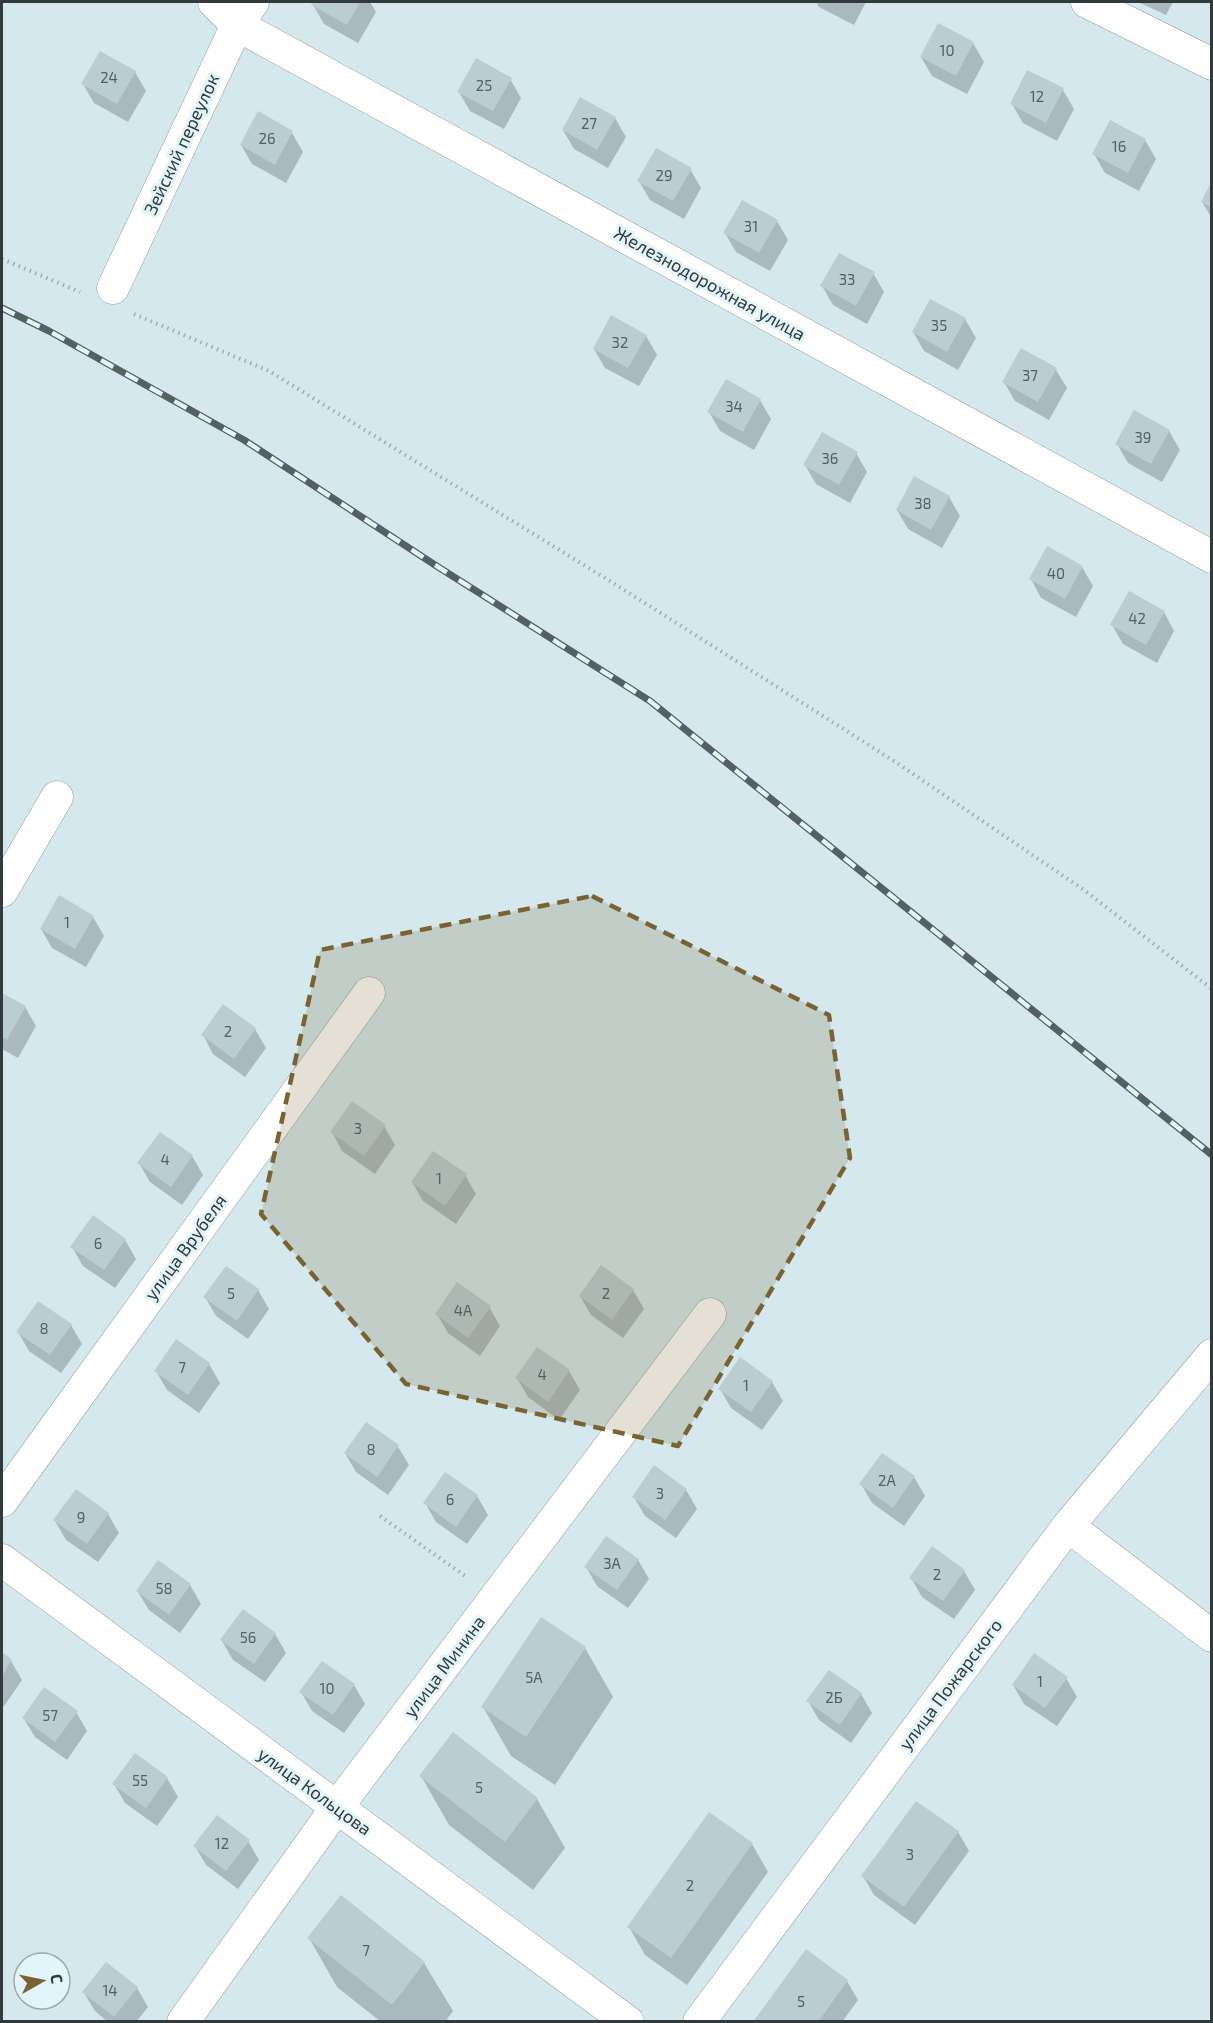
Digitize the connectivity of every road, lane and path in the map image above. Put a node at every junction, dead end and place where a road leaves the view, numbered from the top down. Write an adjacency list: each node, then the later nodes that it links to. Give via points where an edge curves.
1 (214, 2): 3 (street, Железнодорожная улица)
2 (1087, 2): 4 (street)
3 (245, 13): 6 (street, Зейский переулок); 7 (street, Железнодорожная улица)
4 (1212, 64)
5 (2, 259): 6 (path)
6 (110, 299): 10 (path, via 269,371 608,580 907,770 1084,890)
7 (1212, 557)
8 (57, 797): 9 (street)
9 (2, 891)
10 (1212, 989)
11 (369, 993): 14 (street, улица Врубеля)
12 (710, 1314): 18 (street, улица Минина)
13 (1212, 1355): 16 (street, улица Пожарского)
14 (2, 1501)
15 (380, 1516): 18 (path)
16 (1068, 1526): 19 (street); 23 (street, улица Пожарского)
17 (2, 1560): 20 (street, улица Кольцова)
18 (496, 1597): 20 (street, улица Минина)
19 (1212, 1636)
20 (337, 1807): 21 (street, улица Минина); 22 (street, улица Кольцова)
21 (183, 2022)
22 (628, 2022)
23 (699, 2022)

